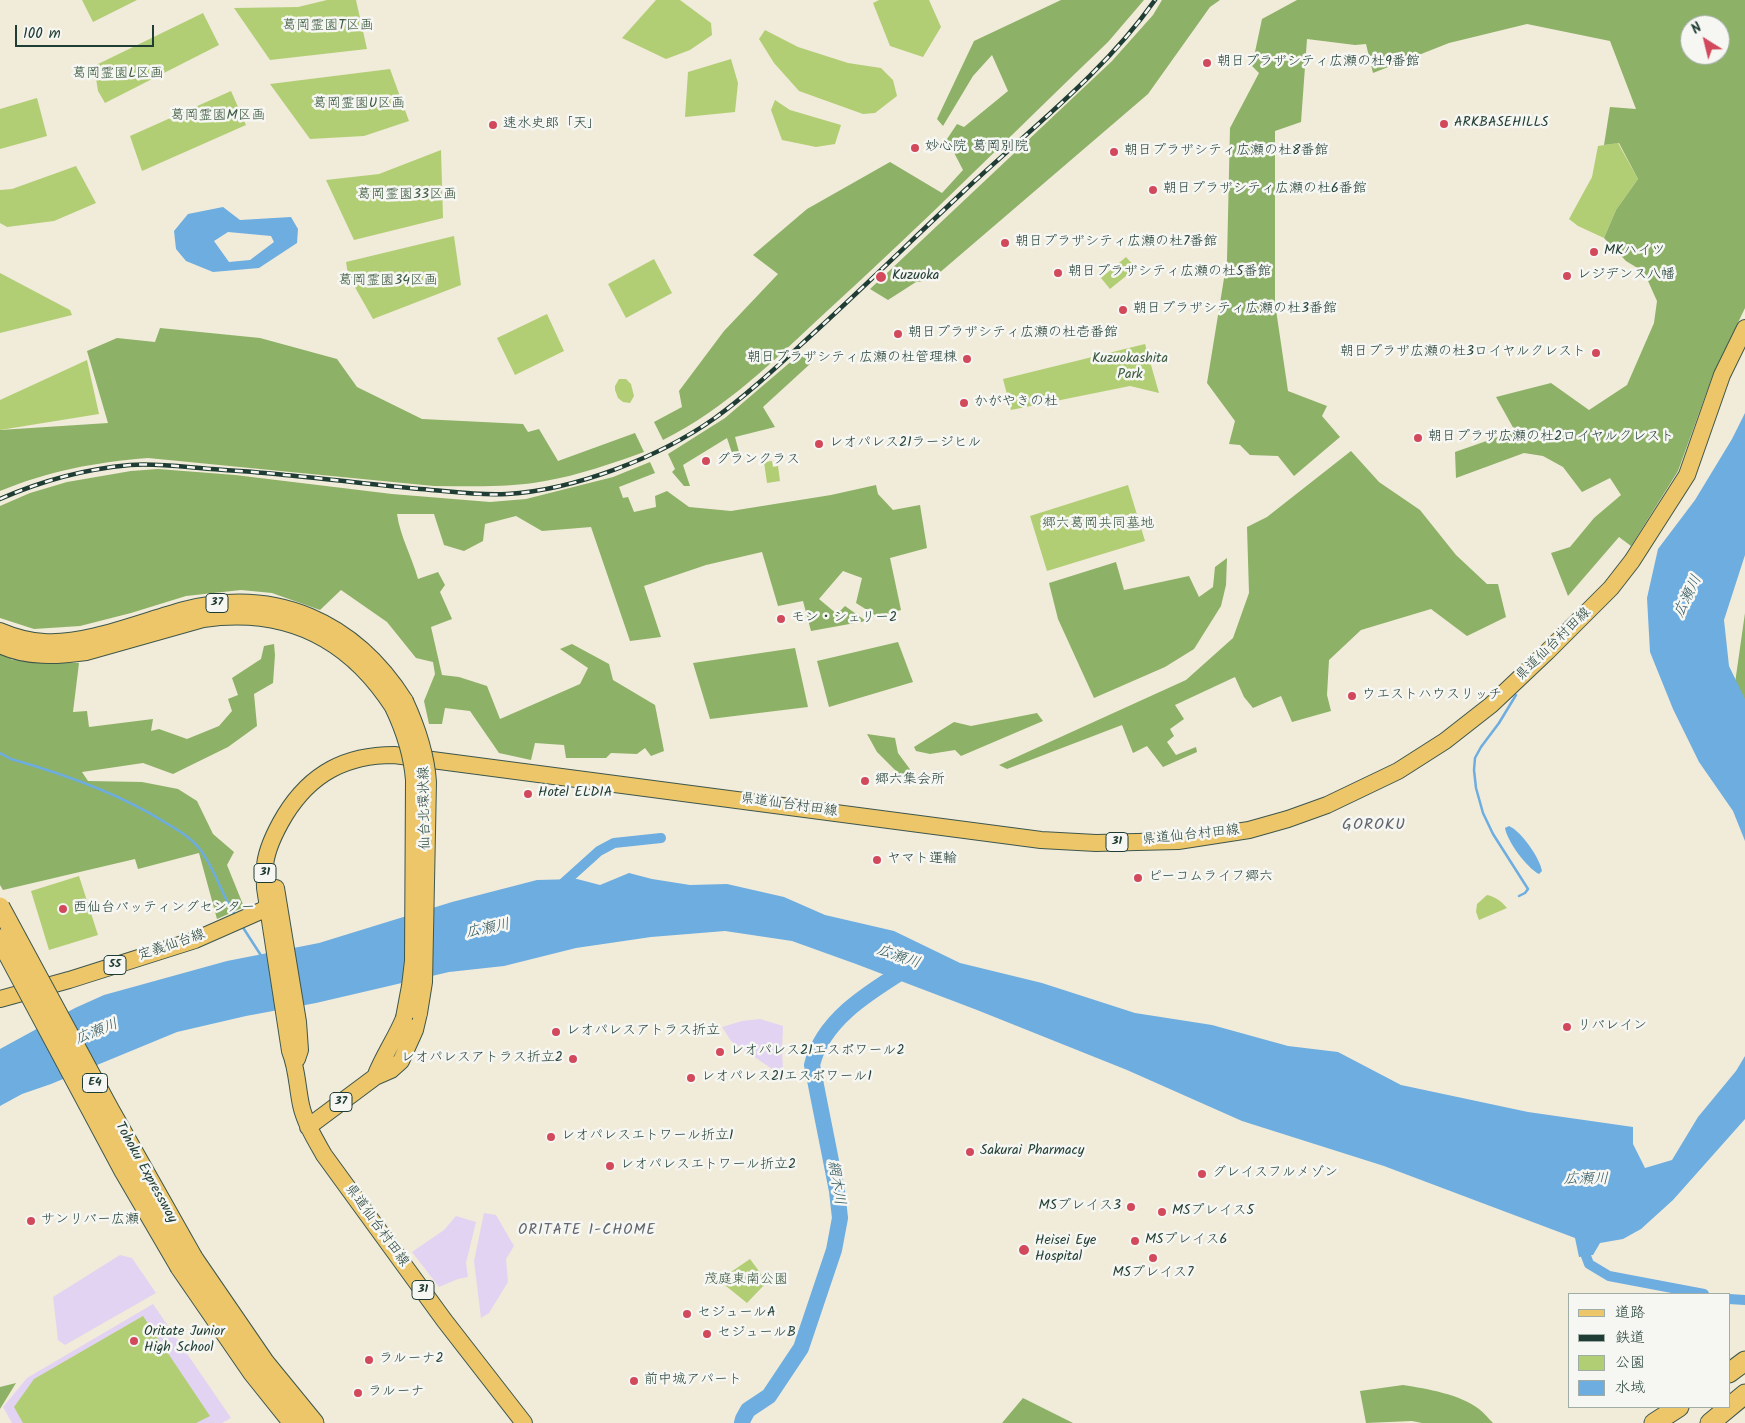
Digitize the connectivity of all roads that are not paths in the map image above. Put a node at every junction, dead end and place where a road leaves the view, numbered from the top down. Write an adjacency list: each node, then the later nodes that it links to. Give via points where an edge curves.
1 (1745, 328): 6 (main road, 県道仙台村田線 / 31, via 1722,375 1687,475 1611,588 1491,705 1445,741 1398,771 1327,805 1249,830 1178,841 1096,843 1041,840 394,755 374,755 352,760 314,780 279,824 273,855)
2 (0, 631): 4 (main road, 仙台北環状線 / 37, via 29,640 60,642 206,605 245,602 280,607 311,617 360,648 381,669)
3 (0, 645): 4 (main road, 仙台北環状線 / 37, via 32,654 68,655 203,619 268,618 309,630 342,650)
4 (399, 704): 9 (main road, 仙台北環状線 / 37, bridge, via 414,720 424,751 428,782 424,982 411,1015 415,1030 401,1061)
5 (0, 907): 10 (highway, Tohoku Expressway / E4, bridge)
6 (274, 909): 8 (main road, 定義仙台線 / 55, via 195,940); 9 (main road, 県道仙台村田線 / 31, via 292,1024 300,1050 295,1064)
7 (0, 938): 10 (highway, Tohoku Expressway / E4, bridge, via 124,1171)
8 (0, 999)
9 (308, 1127): 20 (main road, 県道仙台村田線 / 31, via 324,1155 444,1320)
10 (187, 1262): 18 (highway, Tohoku Expressway / E4, via 253,1374); 19 (highway, Tohoku Expressway / E4)
11 (1745, 1361): 12 (highway)
12 (1730, 1372)
13 (1745, 1394): 15 (highway)
14 (1745, 1403): 23 (highway)
15 (1730, 1406)
16 (1677, 1408): 21 (highway)
17 (1728, 1408): 22 (highway)
18 (293, 1423)
19 (314, 1423)
20 (524, 1423)
21 (1654, 1423)
22 (1710, 1423)
23 (1721, 1423)

